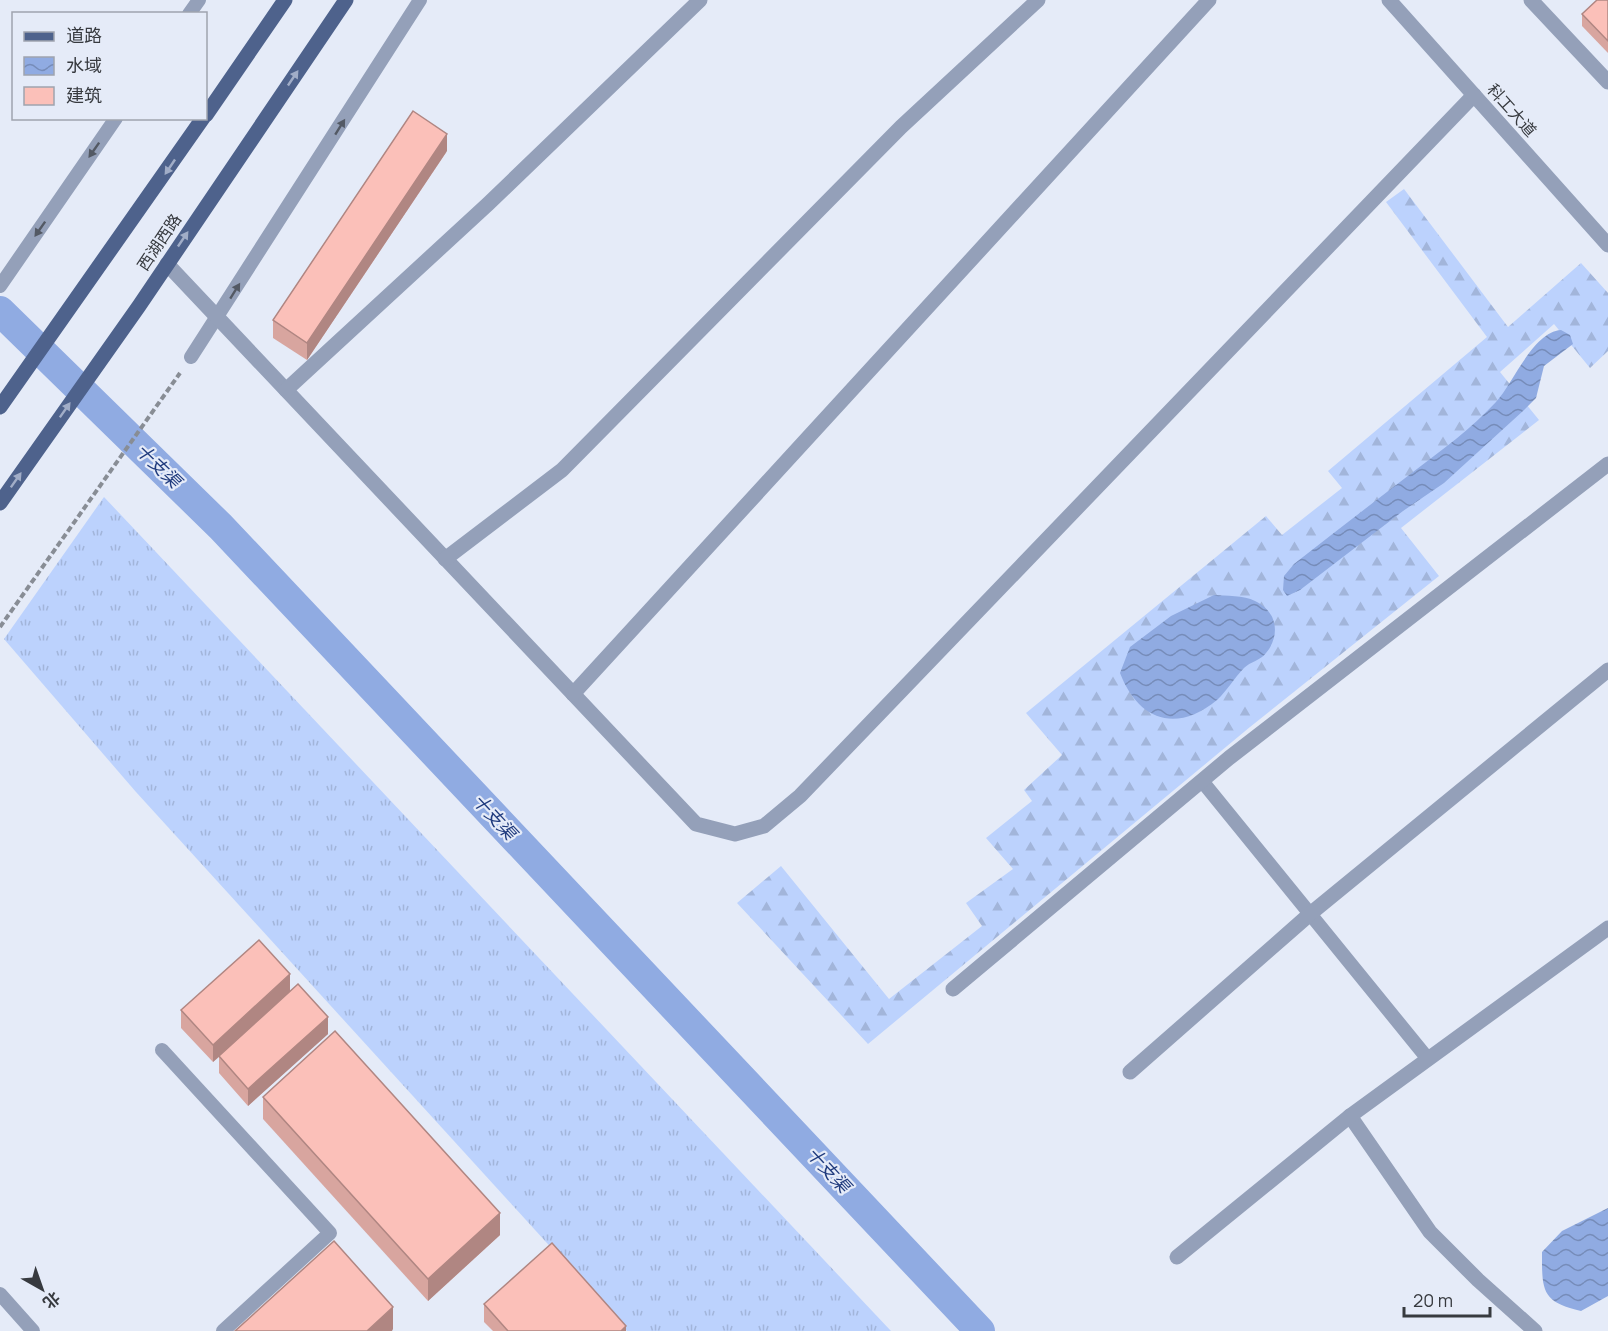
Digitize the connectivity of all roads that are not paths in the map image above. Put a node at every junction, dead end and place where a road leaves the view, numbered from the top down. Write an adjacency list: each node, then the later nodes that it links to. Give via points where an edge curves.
1 (285, 0): 11 (main road, 西湖西路)
2 (345, 0): 15 (main road, 西湖西路, one-way to 2)
3 (420, 0): 17 (lane, one-way to 3)
4 (700, 0): 19 (street, via 488,204)
5 (1038, 0): 23 (street, via 901,126 562,470)
6 (1209, 0): 25 (street)
7 (1389, 0): 10 (street, 科工大道)
8 (1531, 0): 9 (street)
9 (1608, 82)
10 (1474, 95): 14 (street, 科工大道); 25 (street, via 800,796 764,826 735,834 696,824)
11 (207, 113)
12 (115, 120): 16 (lane, one-way to 16)
13 (202, 120): 20 (main road, 西湖西路, one-way to 20)
14 (1608, 244)
15 (167, 264): 17 (street); 22 (main road, 西湖西路, one-way to 15)
16 (0, 286)
17 (218, 318): 18 (lane); 19 (street)
18 (191, 357)
19 (286, 390): 23 (street)
20 (0, 407)
21 (1608, 464): 26 (street)
22 (0, 503)
23 (445, 559): 25 (street)
24 (1608, 670): 27 (street)
25 (573, 694)
26 (1202, 781): 27 (lane); 29 (street)
27 (1310, 914): 31 (lane); 32 (street)
28 (1608, 928): 31 (street)
29 (953, 989)
30 (162, 1050): 37 (lane, via 330,1233)
31 (1428, 1059): 33 (street)
32 (1130, 1072)
33 (1350, 1116): 34 (street); 38 (street, via 1430,1232)
34 (1177, 1257)
35 (0, 1294): 36 (lane)
36 (33, 1331)
37 (223, 1331)
38 (1535, 1331)

